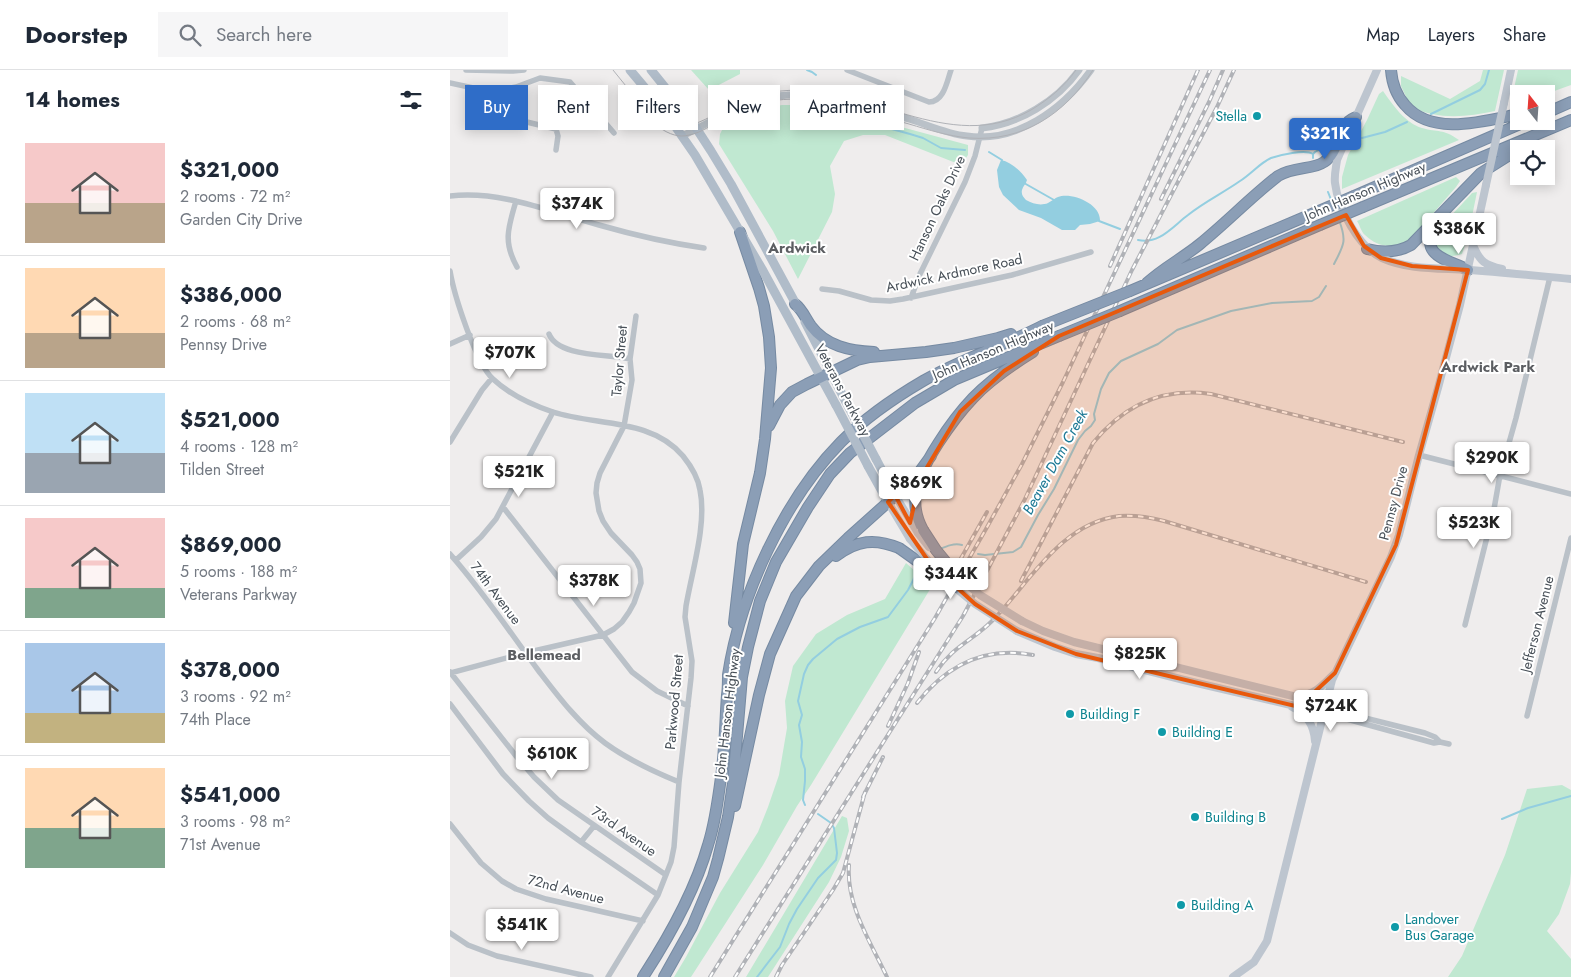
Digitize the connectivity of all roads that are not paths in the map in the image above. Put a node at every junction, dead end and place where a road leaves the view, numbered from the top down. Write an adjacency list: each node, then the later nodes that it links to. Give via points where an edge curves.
1 (466, 70): 2 (street)
2 (524, 70)
3 (630, 70): 29 (main road, Veterans Parkway)
4 (651, 70): 14 (main road, Veterans Parkway)
5 (847, 70): 6 (street, via 929,102 938,100)
6 (951, 70)
7 (1079, 70): 24 (street, via 1054,96 1031,112 1017,120)
8 (1091, 70): 30 (street, via 1060,105 1033,123)
9 (1377, 70): 21 (main road)
10 (1391, 70): 20 (highway, via 1401,101 1423,118 1460,124)
11 (1511, 70): 38 (main road, Pennsy Drive, bridge)
12 (450, 83): 15 (street)
13 (521, 85): 28 (street, via 540,78 570,82)
14 (663, 85)
15 (465, 87)
16 (1571, 98): 18 (highway)
17 (1571, 102): 19 (highway)
18 (1555, 103)
19 (1555, 109)
20 (1510, 116)
21 (1356, 117): 40 (main road, via 1337,160 1335,185 1356,235); 48 (highway, via 1349,122 1324,162 1281,174 1201,243)
22 (528, 122): 32 (street, via 556,129)
23 (1566, 122): 31 (highway); 56 (highway, John Hanson Highway, bridge)
24 (982, 128): 30 (street, Hanson Oaks Drive)
25 (1510, 128): 48 (highway, John Hanson Highway, bridge)
26 (698, 129): 30 (street, via 749,102 798,94 838,100 944,131); 51 (main road, Veterans Parkway)
27 (696, 130): 29 (street)
28 (614, 133)
29 (682, 136): 37 (main road, Veterans Parkway)
30 (980, 137): 50 (street, Hanson Oaks Drive, via 965,182)
31 (1535, 140)
32 (556, 150)
33 (1510, 155): 36 (highway, via 1481,173)
34 (450, 196): 35 (street, via 475,195)
35 (516, 201): 39 (street, via 625,233); 42 (street, via 507,238)
36 (1439, 218): 40 (highway, via 1402,250); 43 (highway, via 1430,234 1435,253 1443,260)
37 (740, 232): 62 (main road, Veterans Parkway); 65 (highway, via 759,288 769,337 771,368)
38 (1473, 245): 43 (main road, Pennsy Drive); 45 (main road, via 1482,262)
39 (704, 248)
40 (1367, 249): 43 (main road, via 1399,264)
41 (1091, 252): 50 (street, Ardwick Ardmore Road, via 1012,275)
42 (517, 267)
43 (1468, 270): 45 (main road); 67 (main road, Pennsy Drive)
44 (450, 271): 55 (street)
45 (1521, 275): 46 (main road)
46 (1550, 277): 47 (main road); 69 (street)
47 (1571, 279)
48 (1147, 283): 53 (highway, John Hanson Highway, bridge)
49 (822, 289): 50 (street, Ardwick Ardmore Road, via 880,301)
50 (911, 298)
51 (795, 304): 58 (highway, via 813,328 835,345 860,352); 60 (main road, Veterans Parkway)
52 (636, 316): 59 (street, Taylor Street)
53 (1042, 326): 58 (highway, via 961,347); 85 (highway, John Hanson Highway, via 923,381 868,418 840,444 803,491 766,553 743,611)
54 (550, 334): 59 (street, via 558,346 569,350)
55 (470, 335): 57 (street); 61 (street)
56 (1059, 336): 68 (highway, via 1004,371 974,397); 98 (highway, John Hanson Highway, via 954,380 915,403 850,453 830,474 808,507 776,562 753,624 742,677 728,817)
57 (450, 344)
58 (917, 353): 60 (highway, via 870,356)
59 (630, 359): 64 (street, Taylor Street, via 632,380)
60 (831, 373): 62 (highway); 71 (main road, Veterans Parkway, bridge, via 876,459)
61 (492, 378): 63 (street, Parkwood Street, via 511,393); 66 (street)
62 (820, 378): 65 (highway, via 786,398 775,412); 71 (main road, Veterans Parkway, bridge, via 868,466)
63 (553, 412): 64 (street, Parkwood Street); 72 (street)
64 (624, 426): 81 (street, Taylor Street, via 600,473 597,503 607,528 637,562 641,583 622,622); 89 (street, Parkwood Street, via 649,432 674,447 687,461 700,488 702,516 686,606 692,661)
65 (764, 439): 85 (highway, via 760,473 743,544)
66 (450, 442)
67 (1419, 455): 69 (street); 84 (main road, Pennsy Drive, via 1396,545)
68 (931, 456): 71 (highway, via 915,478); 73 (highway, via 916,494)
69 (1500, 476): 70 (street); 80 (street)
70 (1571, 494)
71 (891, 498): 73 (main road, Veterans Parkway); 78 (main road, Veterans Parkway, bridge, via 910,539); 79 (highway, via 819,566 796,596)
72 (503, 507): 76 (street, via 490,527); 81 (street)
73 (920, 532): 77 (highway, bridge)
74 (1571, 538): 91 (street, Jefferson Avenue)
75 (450, 554): 76 (street, 74th Avenue)
76 (456, 560): 82 (street, 74th Avenue)
77 (959, 578): 86 (main road, Veterans Parkway, bridge, via 980,595 1043,631 1074,642)
78 (955, 588): 79 (highway, bridge, via 899,548 864,542 854,544 824,566); 87 (main road, Veterans Parkway, bridge, via 1018,631 1055,647)
79 (786, 616): 98 (highway, via 770,654 731,822)
80 (1465, 625)
81 (603, 635): 82 (street, Taylor Street); 89 (street, via 632,672 657,691)
82 (525, 653): 83 (street, Taylor Street); 94 (street, 74th Avenue, via 566,706 604,742 631,760)
83 (450, 672): 96 (street, 73rd Avenue, via 534,777 558,800)
84 (1335, 673): 86 (main road, via 1316,691 1303,696); 90 (main road, Pennsy Drive)
85 (728, 676): 105 (highway, John Hanson Highway, via 722,775 708,847 683,907)
86 (1287, 695): 90 (main road, Veterans Parkway)
87 (1272, 700): 90 (main road, Veterans Parkway); 93 (main road, via 1307,717 1313,726)
88 (450, 704): 97 (street, via 518,791)
89 (688, 706): 94 (street, Parkwood Street)
90 (1326, 710): 92 (street, Veterans Parkway, via 1425,733); 93 (main road, Pennsy Drive)
91 (1527, 716)
92 (1449, 744)
93 (1316, 745): 107 (main road, Pennsy Drive, via 1268,941 1254,962)
94 (678, 782): 99 (street, Parkwood Street, via 674,847)
95 (450, 824): 101 (street, 72nd Avenue, via 481,863 516,889)
96 (594, 826): 97 (street); 99 (street, 73rd Avenue)
97 (581, 842): 100 (street)
98 (718, 858): 106 (highway, John Hanson Highway, via 692,927)
99 (666, 875): 100 (street, Parkwood Street)
100 (658, 895): 101 (street, Parkwood Street)
101 (643, 921): 104 (street, Parkwood Street)
102 (450, 933): 103 (street, via 468,945 498,956)
103 (591, 977)
104 (608, 977)
105 (643, 977)
106 (664, 977)
107 (1233, 977)

